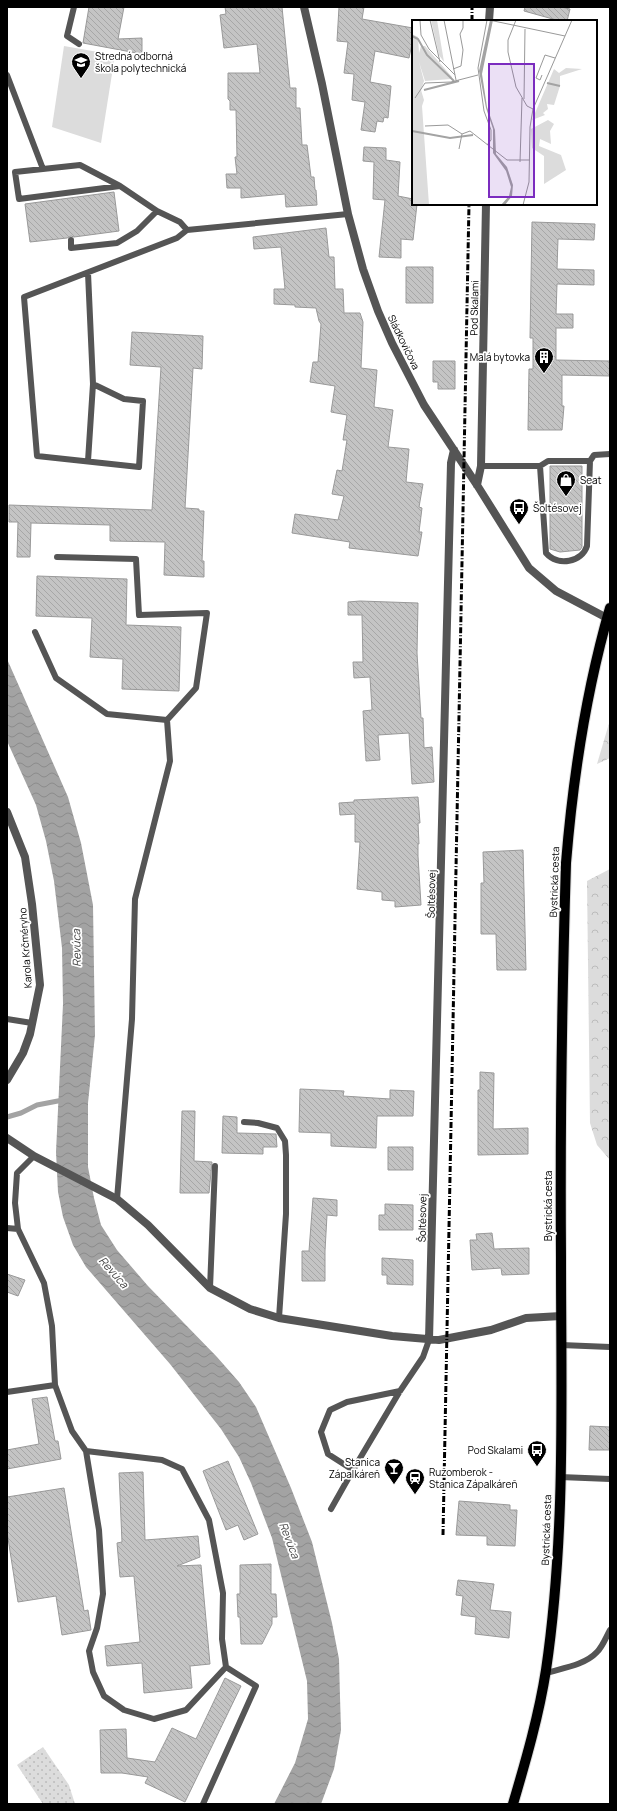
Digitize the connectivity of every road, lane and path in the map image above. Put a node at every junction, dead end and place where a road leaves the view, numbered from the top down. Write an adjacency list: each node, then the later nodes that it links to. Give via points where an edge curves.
1 (74, 7): 5 (lane, via 67,36)
2 (304, 7): 11 (street, Sládkovičova)
3 (490, 7): 4 (street)
4 (489, 20)
5 (79, 44)
6 (7, 75): 7 (lane)
7 (43, 169): 8 (lane, via 80,165); 8 (lane, via 15,172 19,199)
8 (120, 186): 10 (lane)
9 (486, 205): 20 (street, Pod Skalami)
10 (157, 211): 12 (lane, via 180,222); 13 (lane, via 136,231 117,243 72,248)
11 (348, 214): 12 (lane); 16 (street, Sládkovičova, via 378,312 424,405)
12 (187, 230): 14 (lane, via 177,238)
13 (70, 240)
14 (88, 273): 15 (lane); 18 (lane, via 24,297 37,456)
15 (93, 384): 18 (lane); 18 (lane, via 124,399 143,401 139,467)
16 (454, 450): 22 (street, Sládkovičova); 41 (street, Šoltésovej, via 451,463)
17 (610, 454): 19 (lane, via 594,455)
18 (88, 461)
19 (590, 461): 21 (lane, via 548,461); 21 (lane, via 586,552 582,556 564,561 546,554)
20 (481, 466): 21 (lane); 22 (street, Pod Skalami)
21 (540, 466)
22 (477, 485): 24 (street, Sládkovičova, via 529,568 556,591)
23 (57, 557): 26 (lane, via 136,559 139,615 207,613 196,688)
24 (609, 613): 39 (main road, Bystrická cesta, via 594,668 584,722 566,863 560,1157)
25 (35, 632): 26 (lane, via 56,678 107,714)
26 (167, 720): 35 (lane, via 170,761 135,899 132,1019)
27 (7, 812): 29 (street, Karola Krčméryho, via 25,857 32,904 40,985)
28 (7, 1019): 29 (lane)
29 (32, 1023): 30 (street, Karola Krčméryho, via 23,1053)
30 (7, 1080)
31 (244, 1122): 40 (lane, via 277,1128 285,1141 286,1214)
32 (7, 1138): 33 (street)
33 (34, 1156): 35 (street); 37 (lane, via 17,1173 15,1203)
34 (215, 1166): 38 (lane)
35 (117, 1198): 38 (street, via 148,1225)
36 (7, 1228): 37 (lane)
37 (18, 1229): 44 (lane, via 44,1283 52,1326)
38 (210, 1288): 40 (street, via 250,1309)
39 (561, 1316): 41 (street, via 526,1318 457,1338); 42 (main road, Bystrická cesta)
40 (279, 1318): 41 (street)
41 (429, 1340): 45 (lane, via 423,1357)
42 (561, 1345): 43 (lane); 49 (main road, Bystrická cesta)
43 (610, 1347)
44 (55, 1385): 46 (lane); 47 (lane, via 72,1431)
45 (400, 1391): 48 (lane); 48 (lane, via 347,1402 330,1410 321,1432 328,1454)
46 (7, 1392)
47 (86, 1451): 53 (lane, via 162,1460 182,1469 209,1520 223,1593 222,1639); 53 (lane, via 98,1530 103,1594 97,1628 89,1651 93,1672 104,1696 124,1710 154,1719 186,1710)
48 (353, 1470): 51 (lane)
49 (560, 1477): 50 (lane); 54 (main road, Bystrická cesta, via 553,1610)
50 (610, 1479)
51 (331, 1509)
52 (610, 1630): 54 (lane, via 598,1652 588,1659)
53 (226, 1667): 55 (lane, via 256,1686)
54 (546, 1673): 56 (main road, Bystrická cesta, via 528,1753)
55 (203, 1804)
56 (513, 1804)

